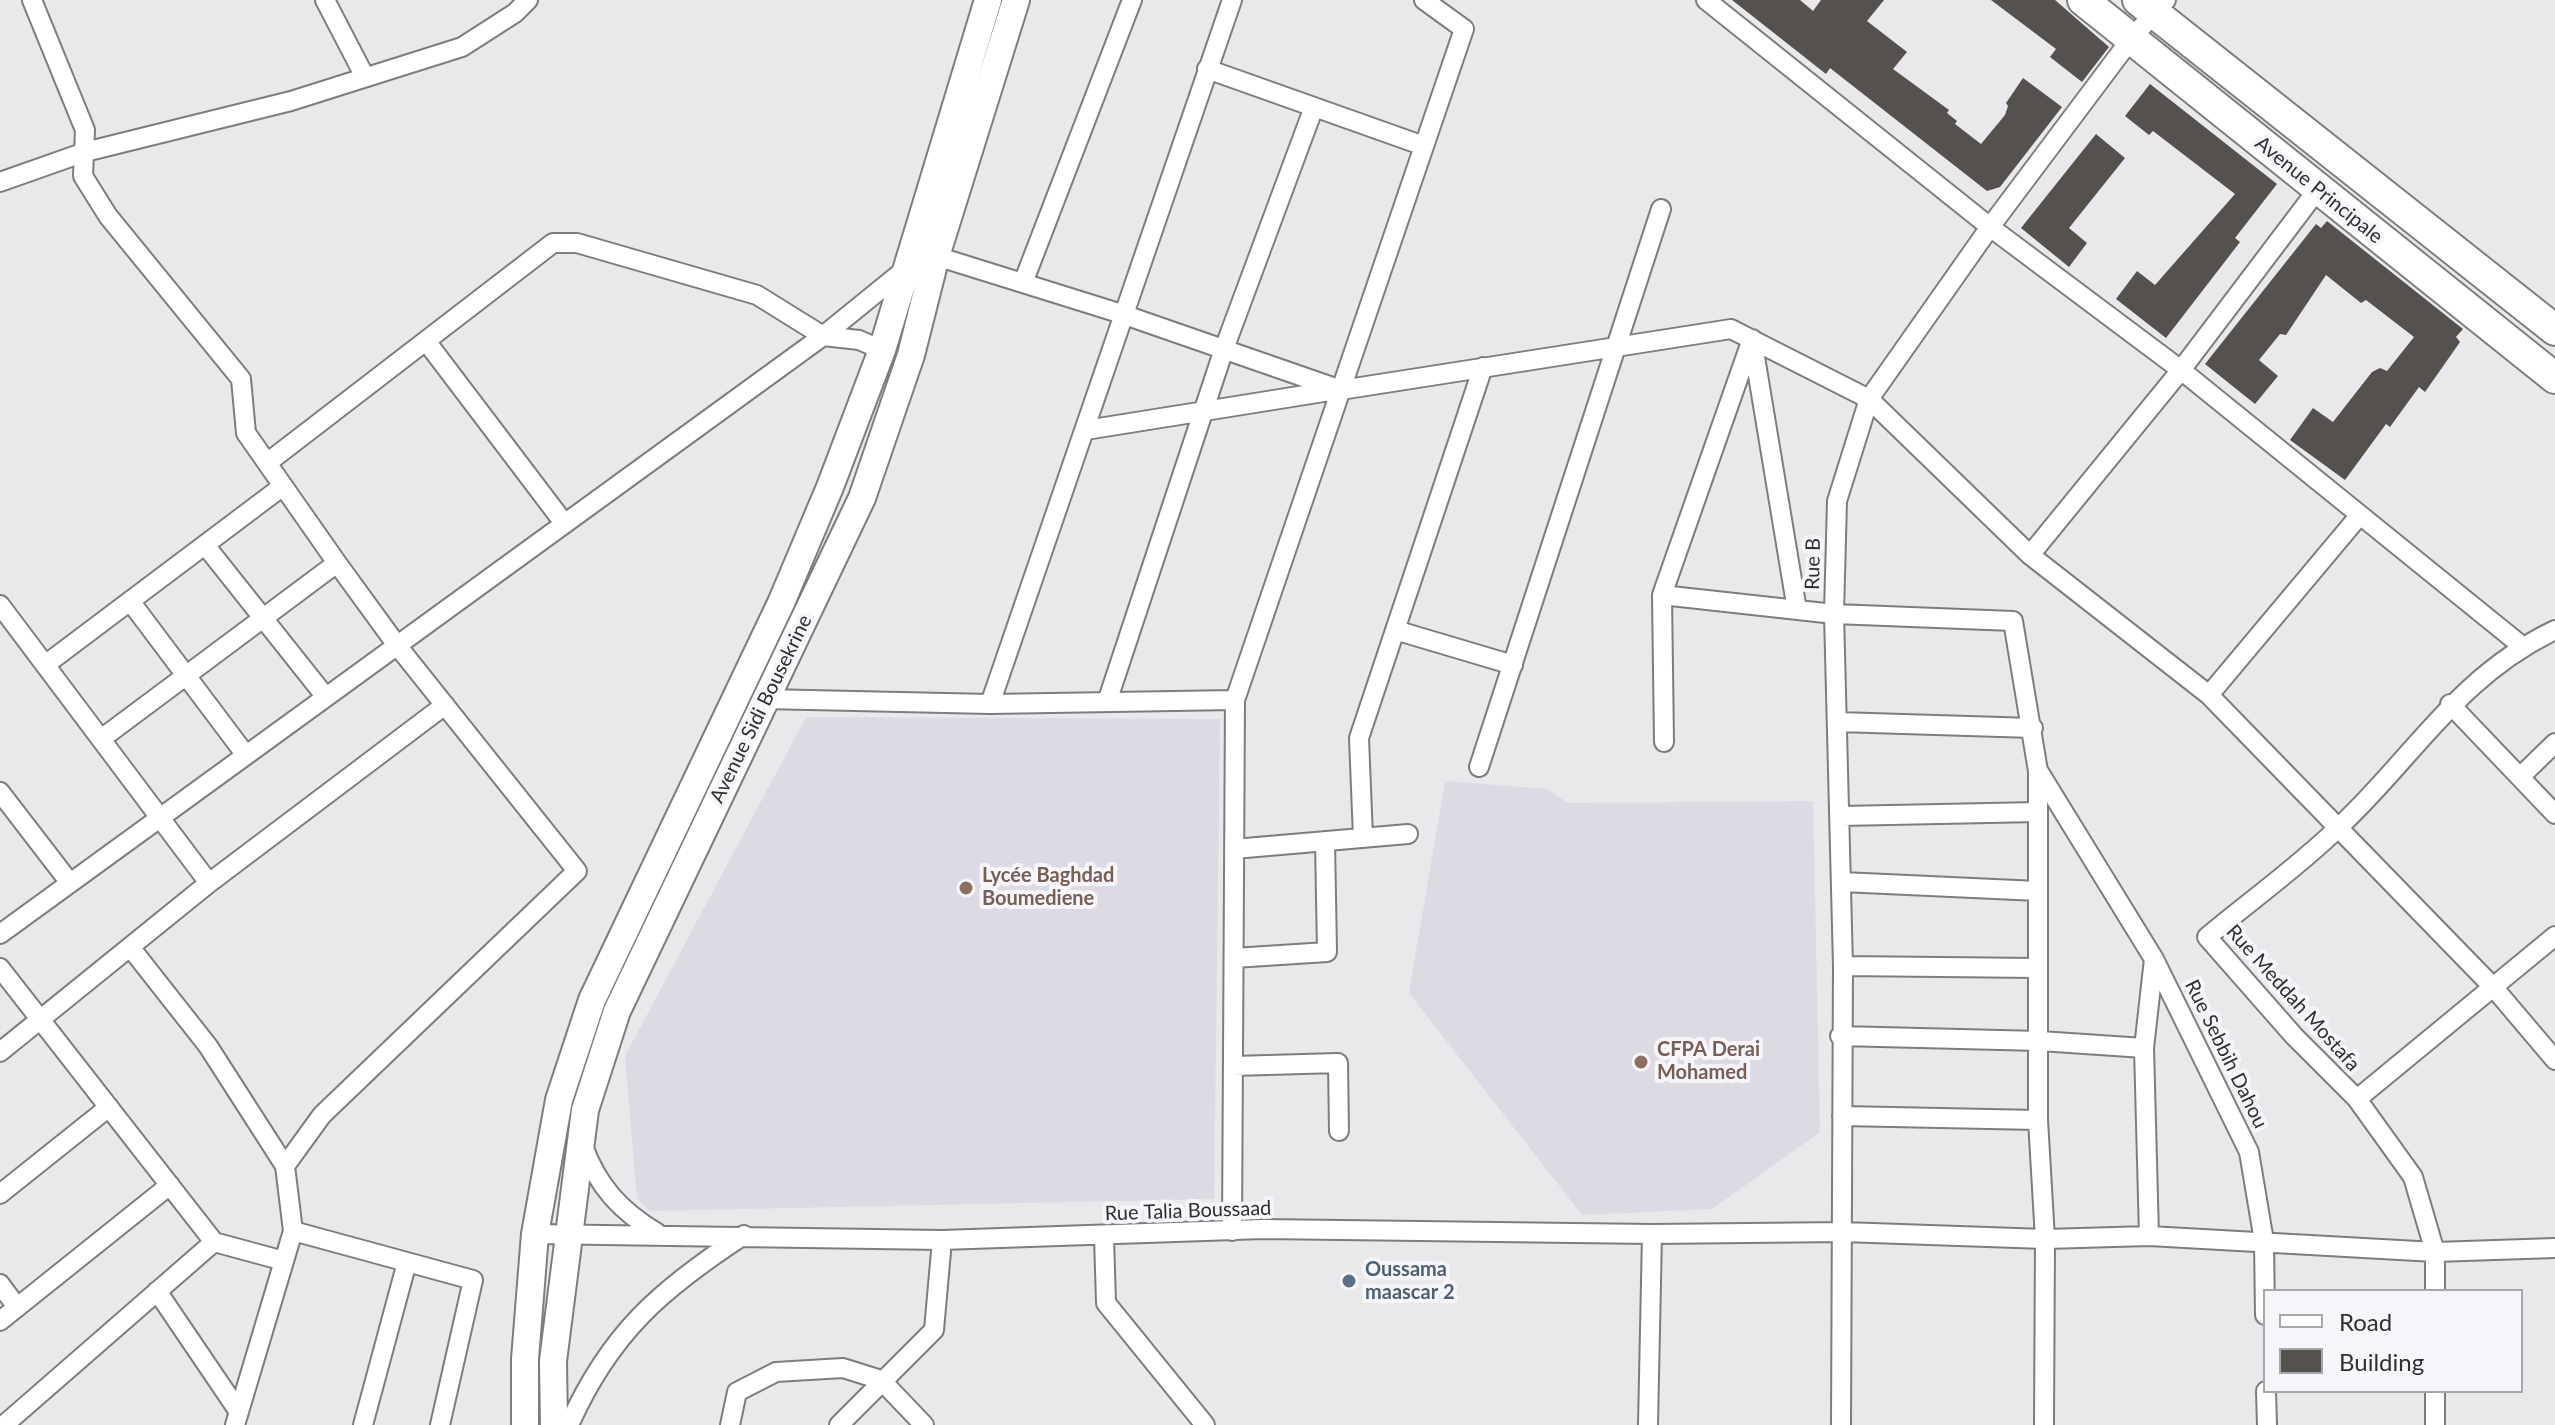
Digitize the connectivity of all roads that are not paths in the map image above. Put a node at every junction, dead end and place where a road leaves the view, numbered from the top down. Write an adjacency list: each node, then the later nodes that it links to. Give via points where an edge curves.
1 (32, 0): 17 (street, via 85,130)
2 (325, 0): 14 (street)
3 (528, 0): 14 (street, via 462,47)
4 (988, 0): 23 (main road)
5 (1016, 0): 22 (main road, Avenue Sidi Bousekrine)
6 (1132, 0): 24 (street)
7 (1232, 0): 13 (street)
8 (1424, 0): 16 (street, via 1464,29)
9 (1706, 0): 21 (street)
10 (2083, 0): 12 (main road, Avenue Principale)
11 (2153, 5): 12 (street, Rue B); 26 (main road, Avenue Principale)
12 (2131, 39): 19 (main road, Avenue Principale); 21 (street, Rue B)
13 (1207, 69): 15 (street); 25 (street)
14 (365, 77): 17 (street, via 291,101)
15 (1314, 107): 16 (street); 31 (street)
16 (1424, 146): 36 (street)
17 (85, 152): 18 (street); 40 (street, via 83,176 108,216 241,379 246,433)
18 (0, 182)
19 (2318, 189): 34 (street); 35 (main road, Avenue Principale)
20 (1661, 209): 30 (street)
21 (1990, 227): 34 (street); 37 (street, Rue B)
22 (936, 256): 23 (street); 24 (street); 62 (main road, Avenue Sidi Bousekrine, via 911,355 862,498)
23 (903, 271): 27 (street); 32 (main road)
24 (1023, 283): 25 (street)
25 (1122, 314): 31 (street); 39 (street)
26 (2555, 330)
27 (823, 336): 29 (street, via 757,295 577,243 553,243); 32 (street, via 859,340); 43 (street)
28 (1752, 339): 30 (street, via 1731,329); 37 (street); 47 (street); 50 (street)
29 (426, 341): 40 (street); 43 (street)
30 (1619, 346): 33 (street); 58 (street)
31 (1224, 349): 36 (street); 38 (street)
32 (882, 350): 120 (main road, via 781,603 592,1000 559,1100)
33 (1483, 367): 36 (street); 53 (street)
34 (2181, 370): 42 (street); 45 (street)
35 (2555, 378)
36 (1341, 390): 38 (street); 63 (street)
37 (1869, 399): 45 (street); 51 (street, Rue B, via 1837,501)
38 (1204, 409): 39 (street); 64 (street)
39 (1086, 430): 65 (street)
40 (267, 463): 41 (street)
41 (283, 486): 44 (street); 46 (street)
42 (2359, 516): 56 (street); 60 (street)
43 (564, 523): 55 (street)
44 (205, 545): 48 (street); 52 (street)
45 (2030, 555): 60 (street)
46 (337, 563): 52 (street); 55 (street)
47 (1662, 595): 50 (street); 71 (street)
48 (130, 601): 57 (street); 59 (street)
49 (0, 605): 57 (street)
50 (1797, 610): 51 (street)
51 (1834, 614): 68 (street, Rue B); 69 (street, via 2013,621)
52 (263, 618): 59 (street); 61 (street)
53 (1395, 630): 58 (street); 84 (street, via 1359,738)
54 (2555, 630): 56 (street, Rue Meddah Mostafa)
55 (396, 644): 61 (street); 67 (street)
56 (2522, 646): 66 (street, Rue Meddah Mostafa)
57 (45, 665): 70 (street)
58 (1513, 665): 74 (street)
59 (184, 677): 70 (street); 73 (street)
60 (2209, 695): 82 (street)
61 (325, 696): 73 (street)
62 (764, 699): 65 (street); 112 (main road, Avenue Sidi Bousekrine, via 617,1011 585,1110)
63 (1235, 700): 64 (street); 86 (street)
64 (1107, 702): 65 (street)
65 (990, 704)
66 (2450, 704): 76 (street); 82 (street, Rue Meddah Mostafa)
67 (445, 705): 89 (street); 113 (street, via 577,871 322,1115)
68 (1838, 722): 69 (street); 80 (street, Rue B)
69 (2033, 728): 75 (street)
70 (101, 739): 81 (street)
71 (1664, 742)
72 (2555, 743): 76 (street)
73 (245, 754): 81 (street)
74 (1479, 767)
75 (2038, 771): 78 (street); 95 (street, Rue Sebbih Dahou)
76 (2521, 776): 79 (street)
77 (0, 792): 88 (street)
78 (2038, 812): 80 (street); 90 (street)
79 (2555, 814)
80 (1841, 816): 87 (street, Rue B)
81 (159, 817): 88 (street); 89 (street)
82 (2340, 827): 99 (street); 107 (street, Rue Meddah Mostafa, via 2207,937)
83 (1408, 834): 84 (street)
84 (1363, 838): 85 (street)
85 (1325, 841): 86 (street); 94 (street, via 1327,952)
86 (1234, 849): 94 (street)
87 (1842, 882): 90 (street); 96 (street, Rue B)
88 (70, 883): 91 (street)
89 (209, 883): 93 (street)
90 (2038, 891): 98 (street)
91 (0, 934)
92 (2555, 936): 99 (street)
93 (130, 947): 100 (street); 113 (street, via 208,1046)
94 (1234, 958): 106 (street)
95 (2154, 959): 103 (street); 128 (street, Rue Sebbih Dahou, via 2249,1152)
96 (1843, 966): 98 (street); 101 (street, Rue B)
97 (0, 968): 100 (street)
98 (2037, 968): 102 (street)
99 (2494, 988): 105 (street); 107 (street)
100 (41, 1020): 104 (street); 108 (street)
101 (1840, 1036): 102 (street); 109 (street, Rue B)
102 (2040, 1041): 103 (street); 110 (street)
103 (2144, 1048): 124 (street)
104 (0, 1052)
105 (2555, 1060)
106 (1233, 1066): 111 (street, via 1338,1063); 117 (street)
107 (2357, 1099): 131 (street, Rue Meddah Mostafa, via 2413,1177)
108 (109, 1107): 114 (street); 115 (street)
109 (1842, 1116): 110 (street); 118 (street, Rue B)
110 (2038, 1120): 126 (street)
111 (1339, 1131)
112 (581, 1140): 119 (street, via 608,1195); 121 (main road, Avenue Sidi Bousekrine)
113 (285, 1166): 116 (street)
114 (170, 1185): 129 (street); 138 (street)
115 (0, 1194)
116 (293, 1231): 132 (street); 133 (street)
117 (1232, 1231): 122 (street, Rue Talia Boussaad); 125 (street, Rue Talia Boussaad)
118 (1843, 1232): 122 (street, Rue Talia Boussaad); 126 (street, Rue Talia Boussaad); 155 (street, Rue B)
119 (657, 1233): 121 (street, Rue Talia Boussaad); 123 (street, Rue Talia Boussaad)
120 (535, 1234): 121 (street, Rue Talia Boussaad); 147 (main road)
121 (567, 1234): 148 (main road, Avenue Sidi Bousekrine, via 553,1361)
122 (1652, 1234): 154 (street)
123 (744, 1235): 127 (street, Rue Talia Boussaad); 149 (street, via 682,1276 628,1327 586,1388)
124 (2149, 1236): 126 (street, Rue Talia Boussaad); 128 (street, Rue Talia Boussaad)
125 (1104, 1237): 127 (street, Rue Talia Boussaad); 153 (street, via 1106,1303)
126 (2045, 1239): 156 (street)
127 (942, 1240): 140 (street, via 934,1330)
128 (2264, 1241): 131 (street, Rue Talia Boussaad); 135 (street, Rue Sebbih Dahou)
129 (214, 1242): 132 (street); 137 (street)
130 (2555, 1248): 131 (street, Rue Talia Boussaad)
131 (2435, 1252): 136 (street, Rue Meddah Mostafa)
132 (284, 1261): 143 (street)
133 (407, 1262): 145 (street); 146 (street, via 473,1280)
134 (0, 1284): 138 (street)
135 (2265, 1289)
136 (2435, 1289)
137 (157, 1291): 143 (street); 144 (street)
138 (17, 1307): 139 (street)
139 (0, 1321)
140 (881, 1380): 150 (street, via 843,1368 776,1372 737,1392); 151 (street); 152 (street)
141 (2266, 1393): 157 (street)
142 (2435, 1393): 158 (street)
143 (237, 1418)
144 (4, 1425)
145 (363, 1425)
146 (440, 1425)
147 (525, 1425)
148 (554, 1425)
149 (569, 1425)
150 (730, 1425)
151 (839, 1425)
152 (924, 1425)
153 (1205, 1425)
154 (1648, 1425)
155 (1841, 1425)
156 (2044, 1425)
157 (2267, 1425)
158 (2435, 1425)

